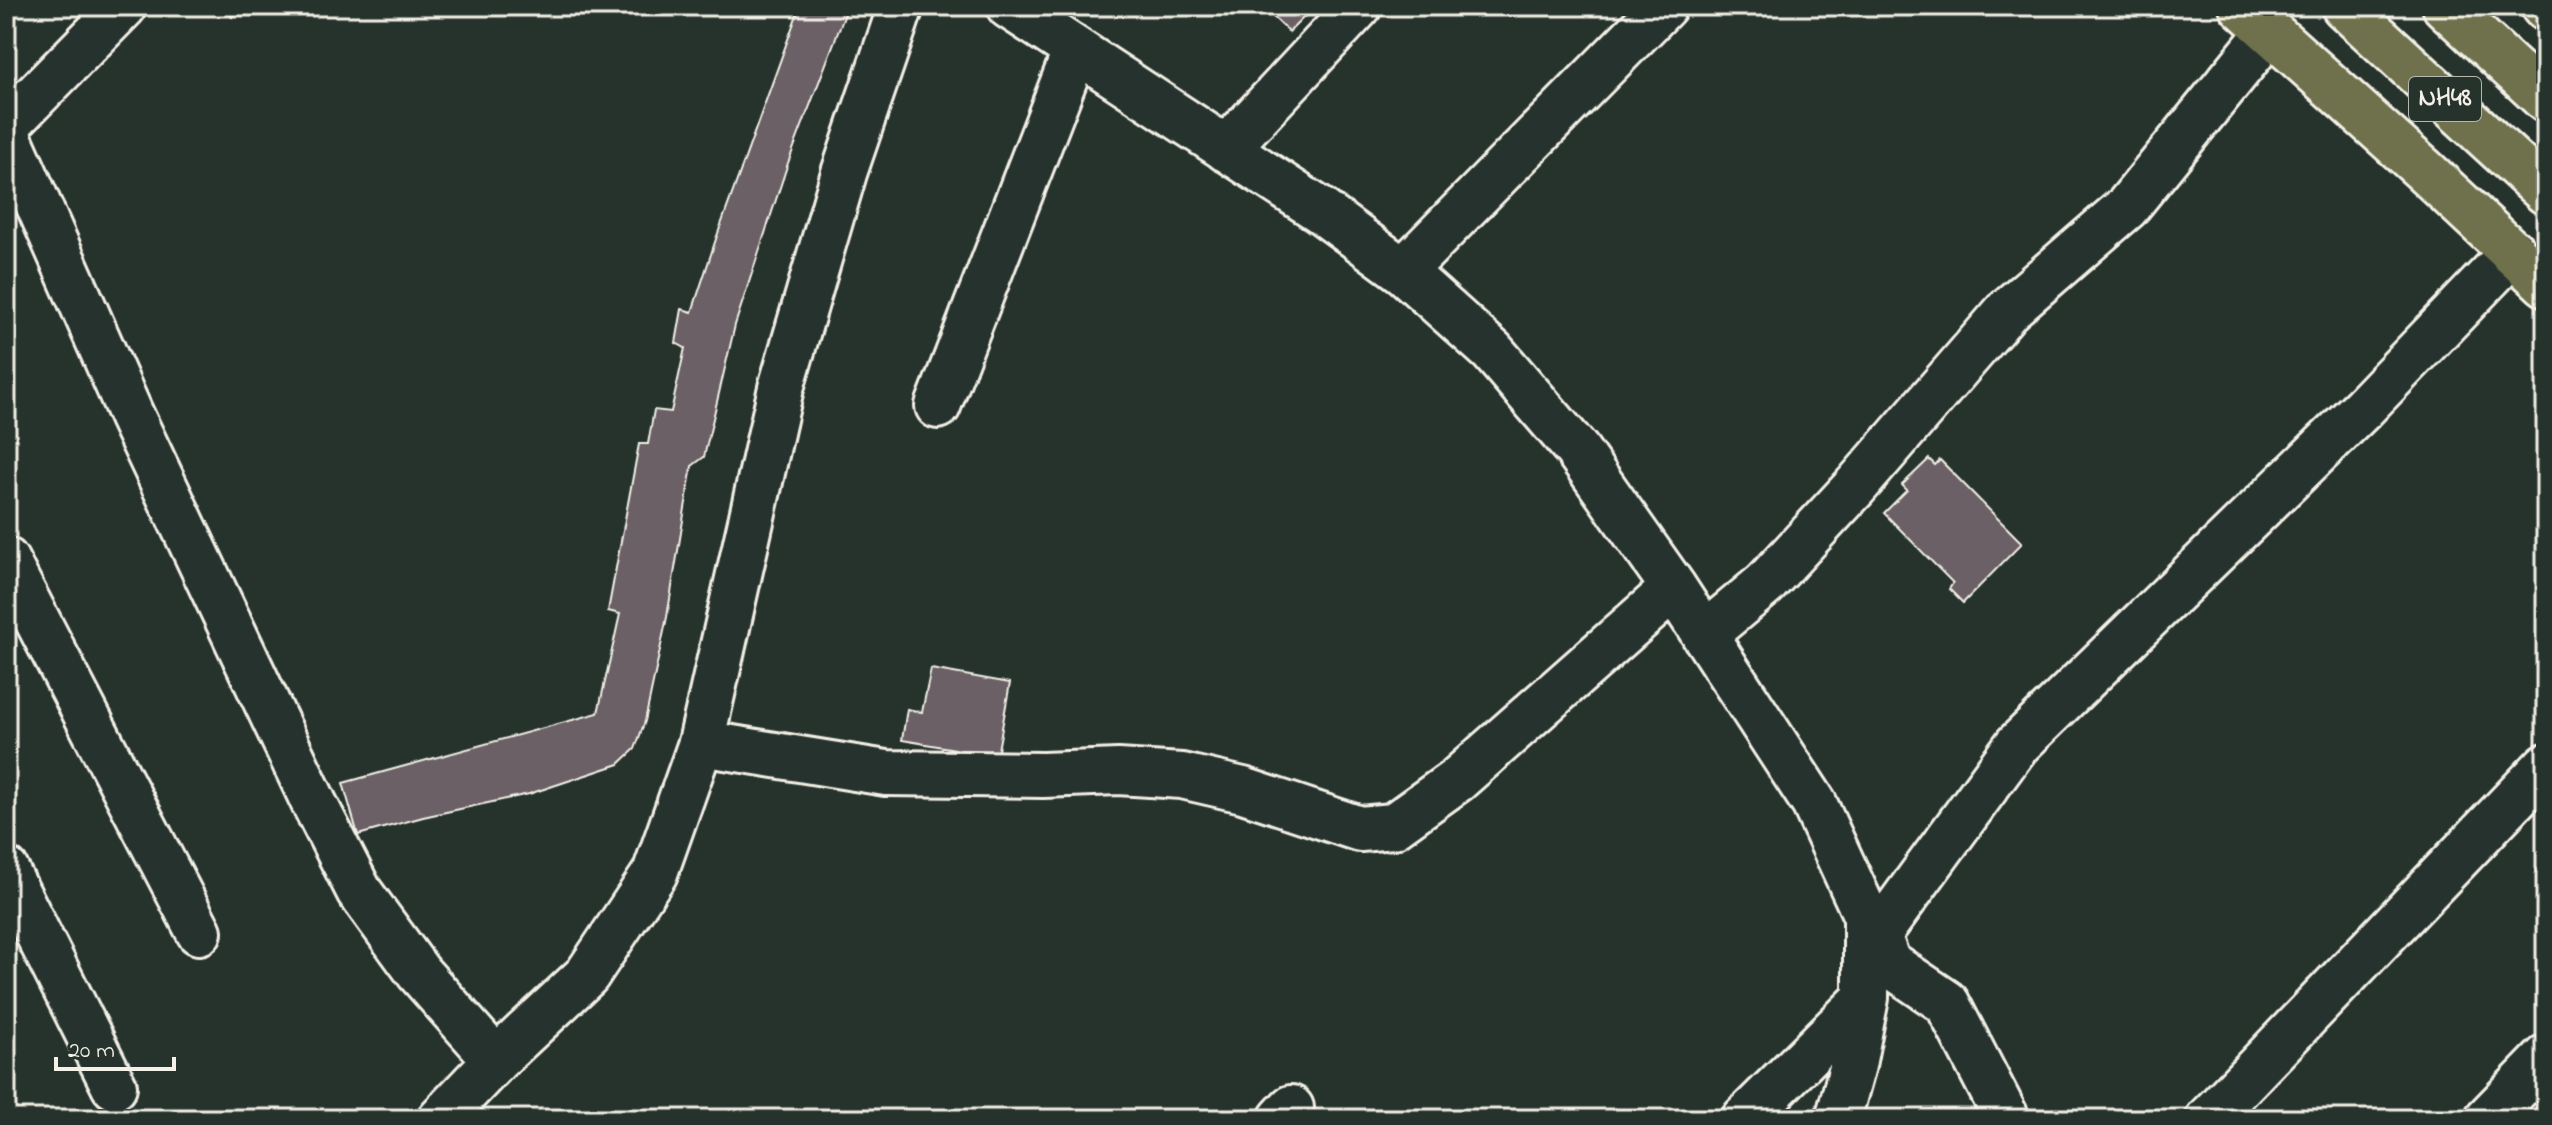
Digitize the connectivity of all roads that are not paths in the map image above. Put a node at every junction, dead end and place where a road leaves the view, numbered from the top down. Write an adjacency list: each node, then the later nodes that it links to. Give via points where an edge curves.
1 (124, 6): 11 (street)
2 (901, 6): 21 (street, via 844,173 781,388)
3 (1009, 6): 9 (street)
4 (1359, 6): 12 (street)
5 (1664, 6): 15 (street)
6 (2344, 6): 13 (highway, NH48)
7 (2445, 6): 10 (highway, NH48)
8 (2255, 19): 14 (highway); 20 (street, via 2127,207 2008,310 1765,584)
9 (1075, 52): 12 (street); 17 (street)
10 (2546, 100)
11 (6, 129): 28 (street, via 144,443 359,891 419,973)
12 (1226, 149): 15 (street)
13 (2546, 192)
14 (2513, 252): 16 (highway); 24 (street, via 2352,419 2017,745)
15 (1403, 271): 19 (street, via 1492,351 1577,450)
16 (2546, 284)
17 (938, 406)
18 (6, 560): 25 (street)
19 (1674, 588): 20 (street); 21 (street, via 1457,780 1393,826 1360,829 1182,776 886,773)
20 (1704, 635): 24 (street, via 1814,803)
21 (701, 743): 28 (street, via 655,873 587,975)
22 (2546, 766): 34 (street)
23 (6, 870): 29 (street)
24 (1872, 926): 26 (street); 33 (street, via 1888,963 1947,1003)
25 (199, 932)
26 (1866, 998): 31 (street); 32 (street)
27 (2546, 1058): 35 (street)
28 (496, 1060): 30 (street)
29 (114, 1086)
30 (440, 1119)
31 (1744, 1119)
32 (1838, 1119)
33 (2007, 1119)
34 (2208, 1119)
35 (2487, 1119)

